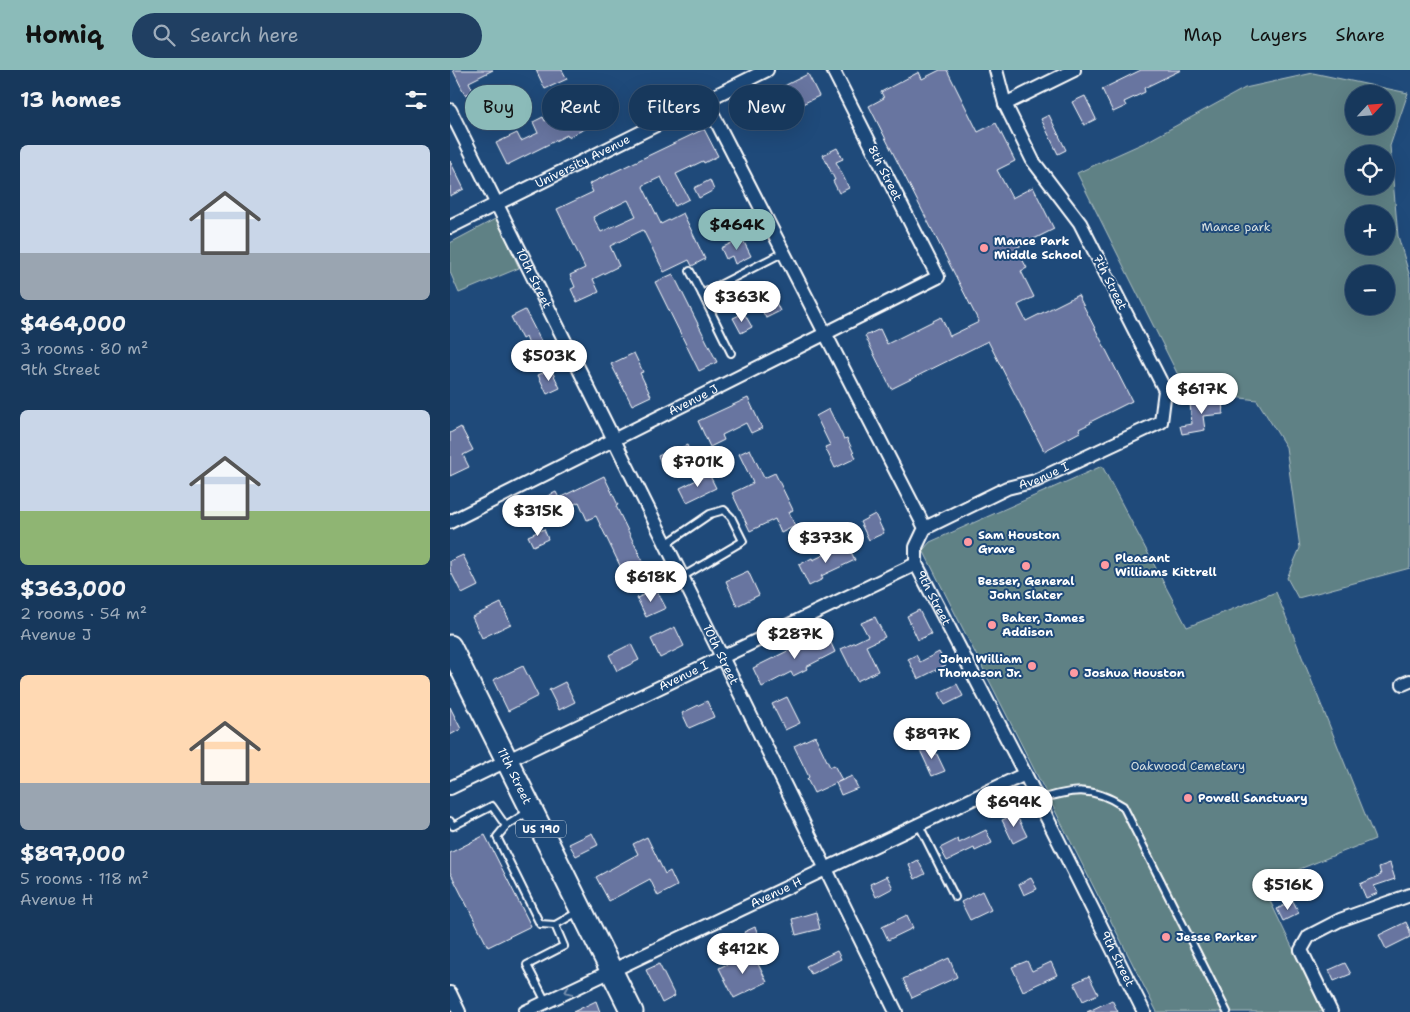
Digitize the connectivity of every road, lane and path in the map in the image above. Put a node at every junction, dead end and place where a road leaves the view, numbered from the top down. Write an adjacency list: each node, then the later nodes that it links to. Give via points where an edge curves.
1 (767, 70): 5 (street, University Avenue)
2 (833, 70): 14 (street, 8th Street)
3 (996, 70): 6 (street, 7th Street)
4 (1074, 70): 6 (street)
5 (719, 94)
6 (1005, 104): 18 (street, 7th Street, via 1033,161 1080,223 1165,390)
7 (450, 110): 10 (street, 10th Street)
8 (719, 126): 12 (street)
9 (647, 130): 10 (street, University Avenue)
10 (496, 204): 11 (street, University Avenue); 19 (street, 10th Street)
11 (450, 227)
12 (784, 252): 15 (lane); 16 (street)
13 (690, 271): 15 (lane)
14 (938, 277): 16 (street, Avenue J)
15 (702, 294): 17 (lane)
16 (826, 332): 19 (street, Avenue J); 21 (street)
17 (732, 353)
18 (1161, 422): 21 (street, Avenue I, via 1035,481 1007,488)
19 (614, 439): 20 (street, Avenue J); 22 (street, 10th Street)
20 (450, 522)
21 (925, 528): 23 (street, 9th Street, via 916,546)
22 (666, 544): 24 (street, 10th Street); 24 (lane, via 710,514 724,510 743,541)
23 (916, 564): 26 (street, Avenue I); 28 (street, 9th Street)
24 (682, 577): 26 (street, 10th Street)
25 (450, 646): 27 (main road, 11th Street / US 190)
26 (722, 657): 27 (street, Avenue I); 35 (street, 10th Street)
27 (507, 761): 29 (street, Avenue I); 31 (main road, 11th Street / US 190)
28 (1025, 774): 30 (street, 9th Street); 33 (street, Avenue H)
29 (450, 788)
30 (1037, 800): 47 (street, 9th Street); 48 (lane, via 1071,791 1092,792 1123,806)
31 (532, 810): 34 (lane); 38 (main road, 11th Street / US 190)
32 (450, 821): 34 (lane, via 453,826 492,806)
33 (919, 825): 35 (street, Avenue H); 37 (lane)
34 (506, 826): 39 (lane, via 497,837 540,924)
35 (826, 869): 40 (street, Avenue H); 46 (street, 10th Street)
36 (1410, 894): 49 (street, via 1340,920 1309,936 1301,950)
37 (955, 897)
38 (581, 911): 39 (lane); 40 (main road, 11th Street / US 190)
39 (555, 925): 42 (lane, via 564,946 526,965)
40 (611, 971): 42 (street, Avenue H, one-way to 42); 45 (main road, 11th Street / US 190)
41 (450, 993): 43 (street)
42 (546, 1002): 44 (street, Avenue H)
43 (459, 1012)
44 (525, 1012)
45 (632, 1012)
46 (896, 1012)
47 (1144, 1012)
48 (1227, 1012)
49 (1331, 1012)

